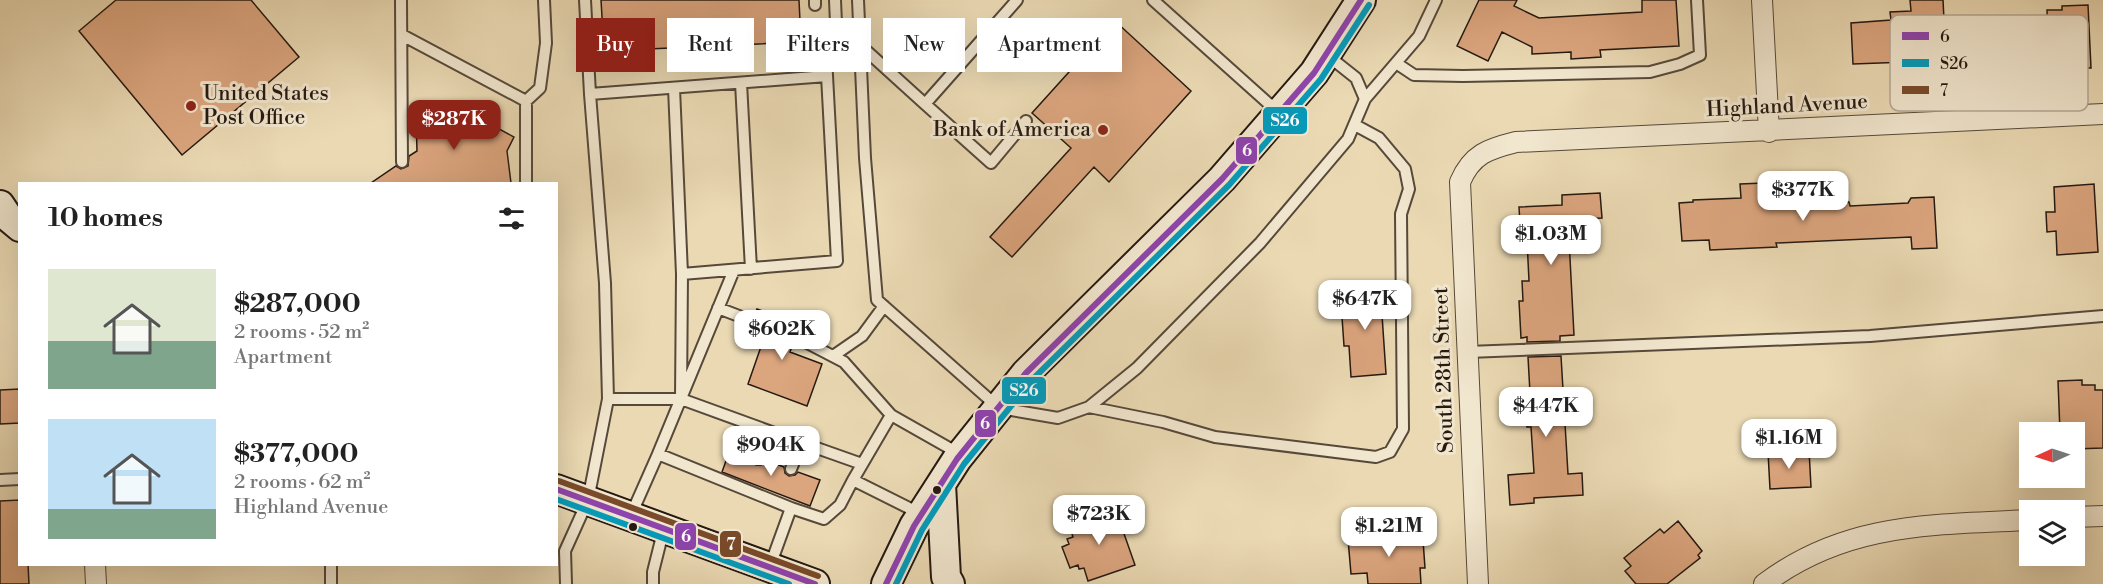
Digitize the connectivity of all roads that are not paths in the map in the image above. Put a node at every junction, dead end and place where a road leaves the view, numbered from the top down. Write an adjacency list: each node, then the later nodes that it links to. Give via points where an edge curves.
1 (401, 0): 14 (lane)
2 (544, 0): 25 (lane, via 546,43 540,88)
3 (585, 0): 23 (lane)
4 (835, 0): 12 (lane)
5 (858, 0): 13 (lane)
6 (1017, 0): 26 (lane)
7 (1153, 0): 27 (lane)
8 (1361, 0): 15 (main road)
9 (1436, 0): 17 (lane, via 1419,36)
10 (1697, 0): 17 (lane, via 1700,55 1650,72 1414,75)
11 (1762, 0): 31 (street)
12 (836, 18)
13 (859, 18)
14 (402, 35): 25 (lane); 33 (lane)
15 (1326, 54): 24 (lane, via 1356,78); 27 (main road)
16 (871, 55): 26 (lane)
17 (1396, 63): 24 (lane)
18 (828, 72): 20 (lane)
19 (861, 72): 38 (lane, via 877,300)
20 (828, 76): 21 (lane); 35 (lane, via 837,261)
21 (741, 83): 22 (lane); 35 (lane)
22 (674, 88): 23 (lane); 37 (lane)
23 (590, 94): 45 (lane, via 605,283)
24 (1365, 99): 30 (lane)
25 (526, 101): 34 (lane)
26 (925, 104): 29 (lane, via 991,163)
27 (1279, 112): 48 (main road, via 1222,179 1026,373)
28 (2103, 114): 31 (street, Highland Avenue)
29 (1026, 121)
30 (1355, 125): 47 (lane, via 1348,139 1260,243 1137,368); 47 (lane, via 1379,138 1405,169 1409,189 1401,214 1403,429 1390,452 1376,457 1215,437)
31 (1769, 132): 32 (street, Highland Avenue, via 1516,142)
32 (1476, 158): 43 (street, South 28th Street, via 1460,182)
33 (402, 162)
34 (526, 182)
35 (751, 269): 36 (lane)
36 (734, 270): 37 (lane); 39 (lane)
37 (682, 274): 46 (lane)
38 (884, 306): 44 (lane, via 862,336); 48 (lane)
39 (718, 308): 41 (lane); 46 (lane)
40 (2103, 316): 43 (lane, via 1870,336)
41 (753, 321)
42 (796, 337): 44 (lane)
43 (1468, 352): 80 (street, South 28th Street)
44 (833, 356): 49 (lane, via 844,362)
45 (608, 399): 46 (lane); 62 (lane)
46 (681, 399): 50 (lane); 52 (lane)
47 (1089, 407): 48 (lane, via 1058,418)
48 (999, 408): 53 (main road)
49 (891, 415): 53 (lane); 55 (lane)
50 (769, 430): 51 (lane); 54 (lane)
51 (780, 435)
52 (658, 454): 63 (lane, via 780,499); 65 (lane)
53 (960, 454): 60 (main road)
54 (759, 458)
55 (862, 464): 56 (lane, via 799,442); 59 (lane)
56 (791, 469)
57 (18, 479): 58 (lane)
58 (0, 480)
59 (853, 480): 63 (lane, via 840,505 824,519); 64 (lane)
60 (941, 484): 64 (main road); 79 (main road, via 946,578)
61 (558, 490): 62 (main road)
62 (588, 500): 65 (main road); 75 (lane, via 565,551)
63 (791, 508): 72 (lane)
64 (922, 514): 78 (main road)
65 (630, 516): 69 (main road)
66 (2103, 516): 67 (street)
67 (2085, 517)
68 (2019, 521): 81 (street, via 1912,526 1868,534 1786,567)
69 (664, 528): 72 (main road); 76 (lane)
70 (95, 566): 73 (street)
71 (331, 566): 74 (lane)
72 (770, 567): 77 (main road)
73 (96, 584)
74 (331, 584)
75 (566, 584)
76 (653, 584)
77 (815, 584)
78 (886, 584)
79 (950, 584)
80 (1478, 584)
81 (1764, 584)

